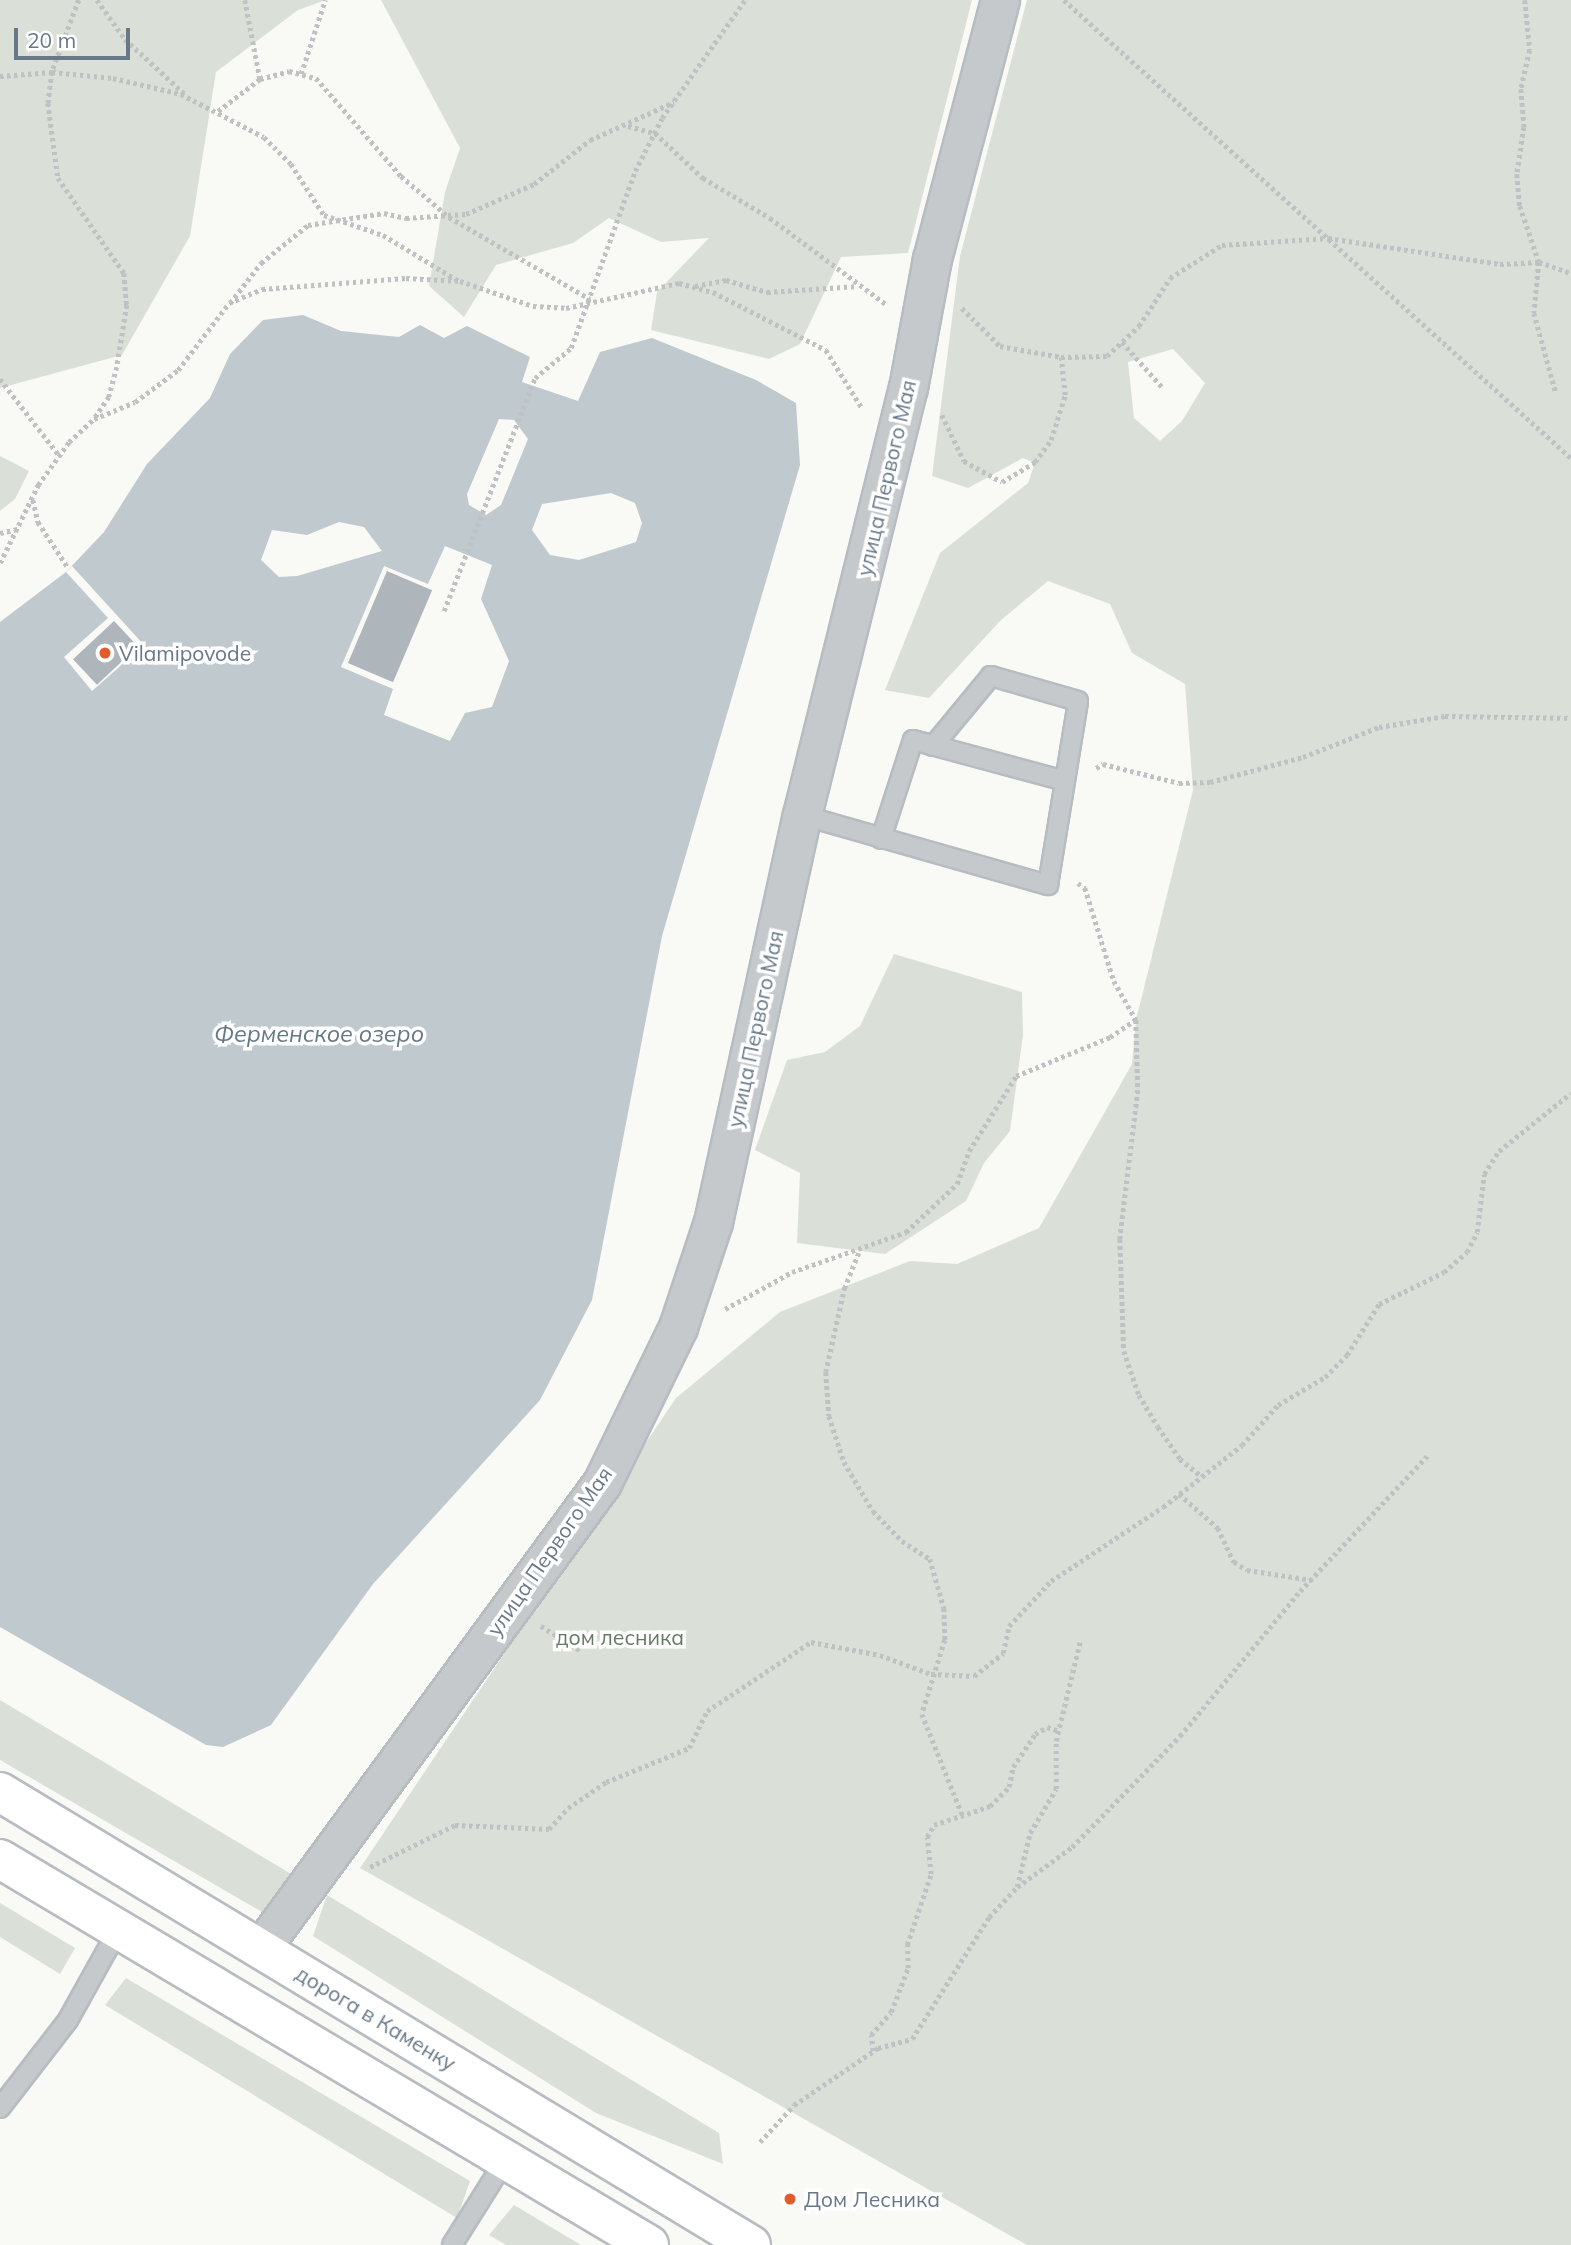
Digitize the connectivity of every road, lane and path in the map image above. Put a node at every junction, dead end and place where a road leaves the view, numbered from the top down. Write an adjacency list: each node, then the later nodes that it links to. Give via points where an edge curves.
1 (79, 0): 9 (path)
2 (97, 0): 13 (path, via 125,39)
3 (246, 0): 12 (path)
4 (325, 0): 10 (path)
5 (745, 0): 14 (path)
6 (1000, 0): 21 (street, улица Первого Мая)
7 (1064, 0): 20 (path)
8 (1525, 0): 22 (path, via 1530,50 1521,89 1524,127 1517,174 1520,206)
9 (52, 72): 11 (path); 13 (path, via 114,78); 36 (path, via 48,103 58,178 124,273 127,305 117,367 108,397)
10 (302, 74): 12 (path, via 289,71); 18 (path, via 316,78 336,96 401,176)
11 (0, 76)
12 (260, 79): 15 (path)
13 (189, 97): 15 (path)
14 (676, 101): 16 (path); 17 (path)
15 (218, 111): 19 (path, via 264,137 291,164 324,215)
16 (628, 126): 17 (path); 18 (path, via 590,140 534,184)
17 (655, 132): 26 (path, via 703,178 770,218); 27 (path, via 635,171)
18 (449, 216): 19 (path, via 406,218 384,213); 27 (path)
19 (333, 219): 24 (path, via 383,235); 28 (path, via 308,225 287,240)
20 (1328, 239): 22 (path, via 1500,264); 30 (path, via 1222,245 1170,278); 38 (path)
21 (932, 259): 29 (street, улица Первого Мая); 31 (path, via 965,312 1000,346)
22 (1539, 262): 23 (path); 35 (path, via 1534,313)
23 (1571, 273)
24 (460, 281): 27 (path, via 533,306 566,308); 28 (path, via 291,284)
25 (691, 286): 26 (path, via 726,280 767,292); 27 (path, via 679,284); 39 (path, via 713,292 826,350)
26 (858, 286): 29 (path)
27 (590, 299): 45 (path, via 571,348 535,377 515,435 483,501)
28 (229, 303): 36 (path, via 178,370 135,402)
29 (920, 327): 33 (street, улица Первого Мая)
30 (1122, 342): 31 (path, via 1107,356); 34 (path)
31 (1061, 358): 33 (path, via 1065,396 1051,440 1035,462 1002,482 964,461 940,412)
32 (0, 379): 37 (path)
33 (908, 388): 39 (street, улица Первого Мая)
34 (1163, 388)
35 (1556, 393)
36 (94, 419): 37 (path)
37 (59, 455): 40 (path)
38 (1571, 458)
39 (890, 461): 49 (street, улица Первого Мая)
40 (33, 499): 41 (path); 44 (path, via 38,522)
41 (19, 529): 42 (path); 43 (path)
42 (0, 533)
43 (0, 563)
44 (69, 569)
45 (444, 611)
46 (1571, 718): 48 (path, via 1432,718 1380,727 1303,757 1210,782 1147,778 1103,764)
47 (933, 746): 48 (lane); 48 (lane, via 990,676 1078,701); 50 (lane, via 913,740)
48 (1065, 781): 51 (lane)
49 (802, 815): 50 (lane); 55 (street, улица Первого Мая, via 713,1222)
50 (881, 839): 51 (lane, via 1048,885)
51 (1052, 864): 52 (path, via 1085,888 1114,981)
52 (1136, 1020): 54 (path, via 1110,1037 1016,1076 974,1141 957,1184 906,1233); 57 (path, via 1138,1090 1119,1239 1124,1351 1139,1395 1158,1427)
53 (1571, 1093): 57 (path, via 1499,1151 1484,1174 1477,1232 1467,1252 1444,1272 1379,1304 1347,1356 1325,1377 1278,1405 1242,1445)
54 (859, 1253): 55 (path, via 792,1272); 61 (path, via 845,1287 826,1372 829,1416 844,1462 873,1511 902,1541 930,1559 944,1608 945,1640)
55 (678, 1327): 69 (street, улица Первого Мая, via 602,1483)
56 (1428, 1455): 59 (path)
57 (1200, 1475): 58 (path)
58 (1179, 1494): 59 (path, via 1218,1528 1234,1562 1247,1570); 61 (path, via 1051,1581 1010,1626 1003,1653 974,1676)
59 (1312, 1580): 67 (path, via 1180,1736 1072,1847)
60 (1080, 1642): 62 (path)
61 (931, 1674): 64 (path, via 922,1714); 66 (path, via 880,1655 811,1642 707,1711 689,1748 606,1782 568,1808 549,1829 455,1825)
62 (1059, 1731): 64 (path, via 1047,1727 1035,1734 1013,1768 1004,1794 990,1806); 67 (path, via 1056,1789 1030,1833)
63 (0, 1792): 69 (main road, дорога в Каменку)
64 (962, 1814): 70 (path, via 934,1825 928,1837 931,1874 907,1945 908,1968 891,2012 872,2035)
65 (0, 1859): 68 (main road)
66 (362, 1873)
67 (1017, 1887): 70 (path, via 989,1917 912,2039)
68 (118, 1930): 71 (lane, via 68,2020); 73 (main road)
69 (261, 1948): 76 (main road, дорога в Каменку)
70 (873, 2052): 72 (path, via 794,2105)
71 (0, 2107)
72 (760, 2142)
73 (506, 2159): 74 (lane); 75 (main road)
74 (452, 2245)
75 (649, 2245)
76 (751, 2245)

